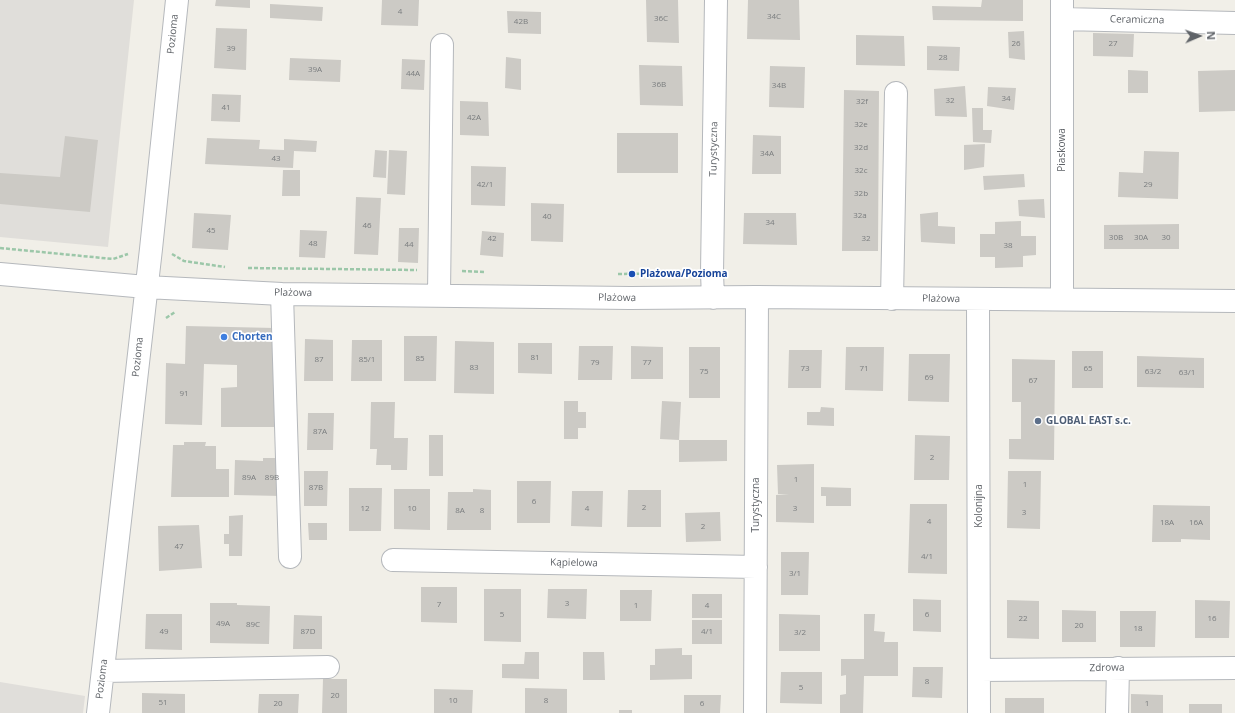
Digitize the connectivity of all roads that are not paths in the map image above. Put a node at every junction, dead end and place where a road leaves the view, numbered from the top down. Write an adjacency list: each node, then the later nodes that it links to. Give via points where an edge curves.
1 (176, 0): 8 (street, Pozioma)
2 (716, 0): 12 (street, Turystyczna)
3 (1062, 9): 4 (street, Ceramiczna); 14 (street, Piaskowa)
4 (1235, 23)
5 (442, 45): 10 (street)
6 (896, 93): 13 (street)
7 (0, 274): 8 (street, Plażowa)
8 (146, 287): 9 (street, Plażowa); 24 (street, Pozioma)
9 (282, 294): 10 (street, Plażowa); 17 (street)
10 (439, 294): 12 (street, Plażowa)
11 (757, 297): 12 (street, Plażowa); 13 (street, Plażowa); 19 (street, Turystyczna)
12 (713, 298)
13 (892, 299): 15 (street, Plażowa)
14 (1062, 299): 15 (street, Plażowa); 16 (street, Plażowa)
15 (978, 300): 23 (street, Kolonijna)
16 (1235, 301)
17 (290, 557)
18 (393, 560): 19 (street, Kąpielowa)
19 (756, 567): 26 (street, Turystyczna)
20 (328, 667): 24 (street)
21 (1118, 668): 22 (street, Zdrowa); 23 (street, Zdrowa); 28 (street)
22 (1235, 668)
23 (979, 670): 27 (street, Kolonijna)
24 (104, 671): 25 (street, Pozioma)
25 (98, 713)
26 (755, 713)
27 (979, 713)
28 (1117, 713)

